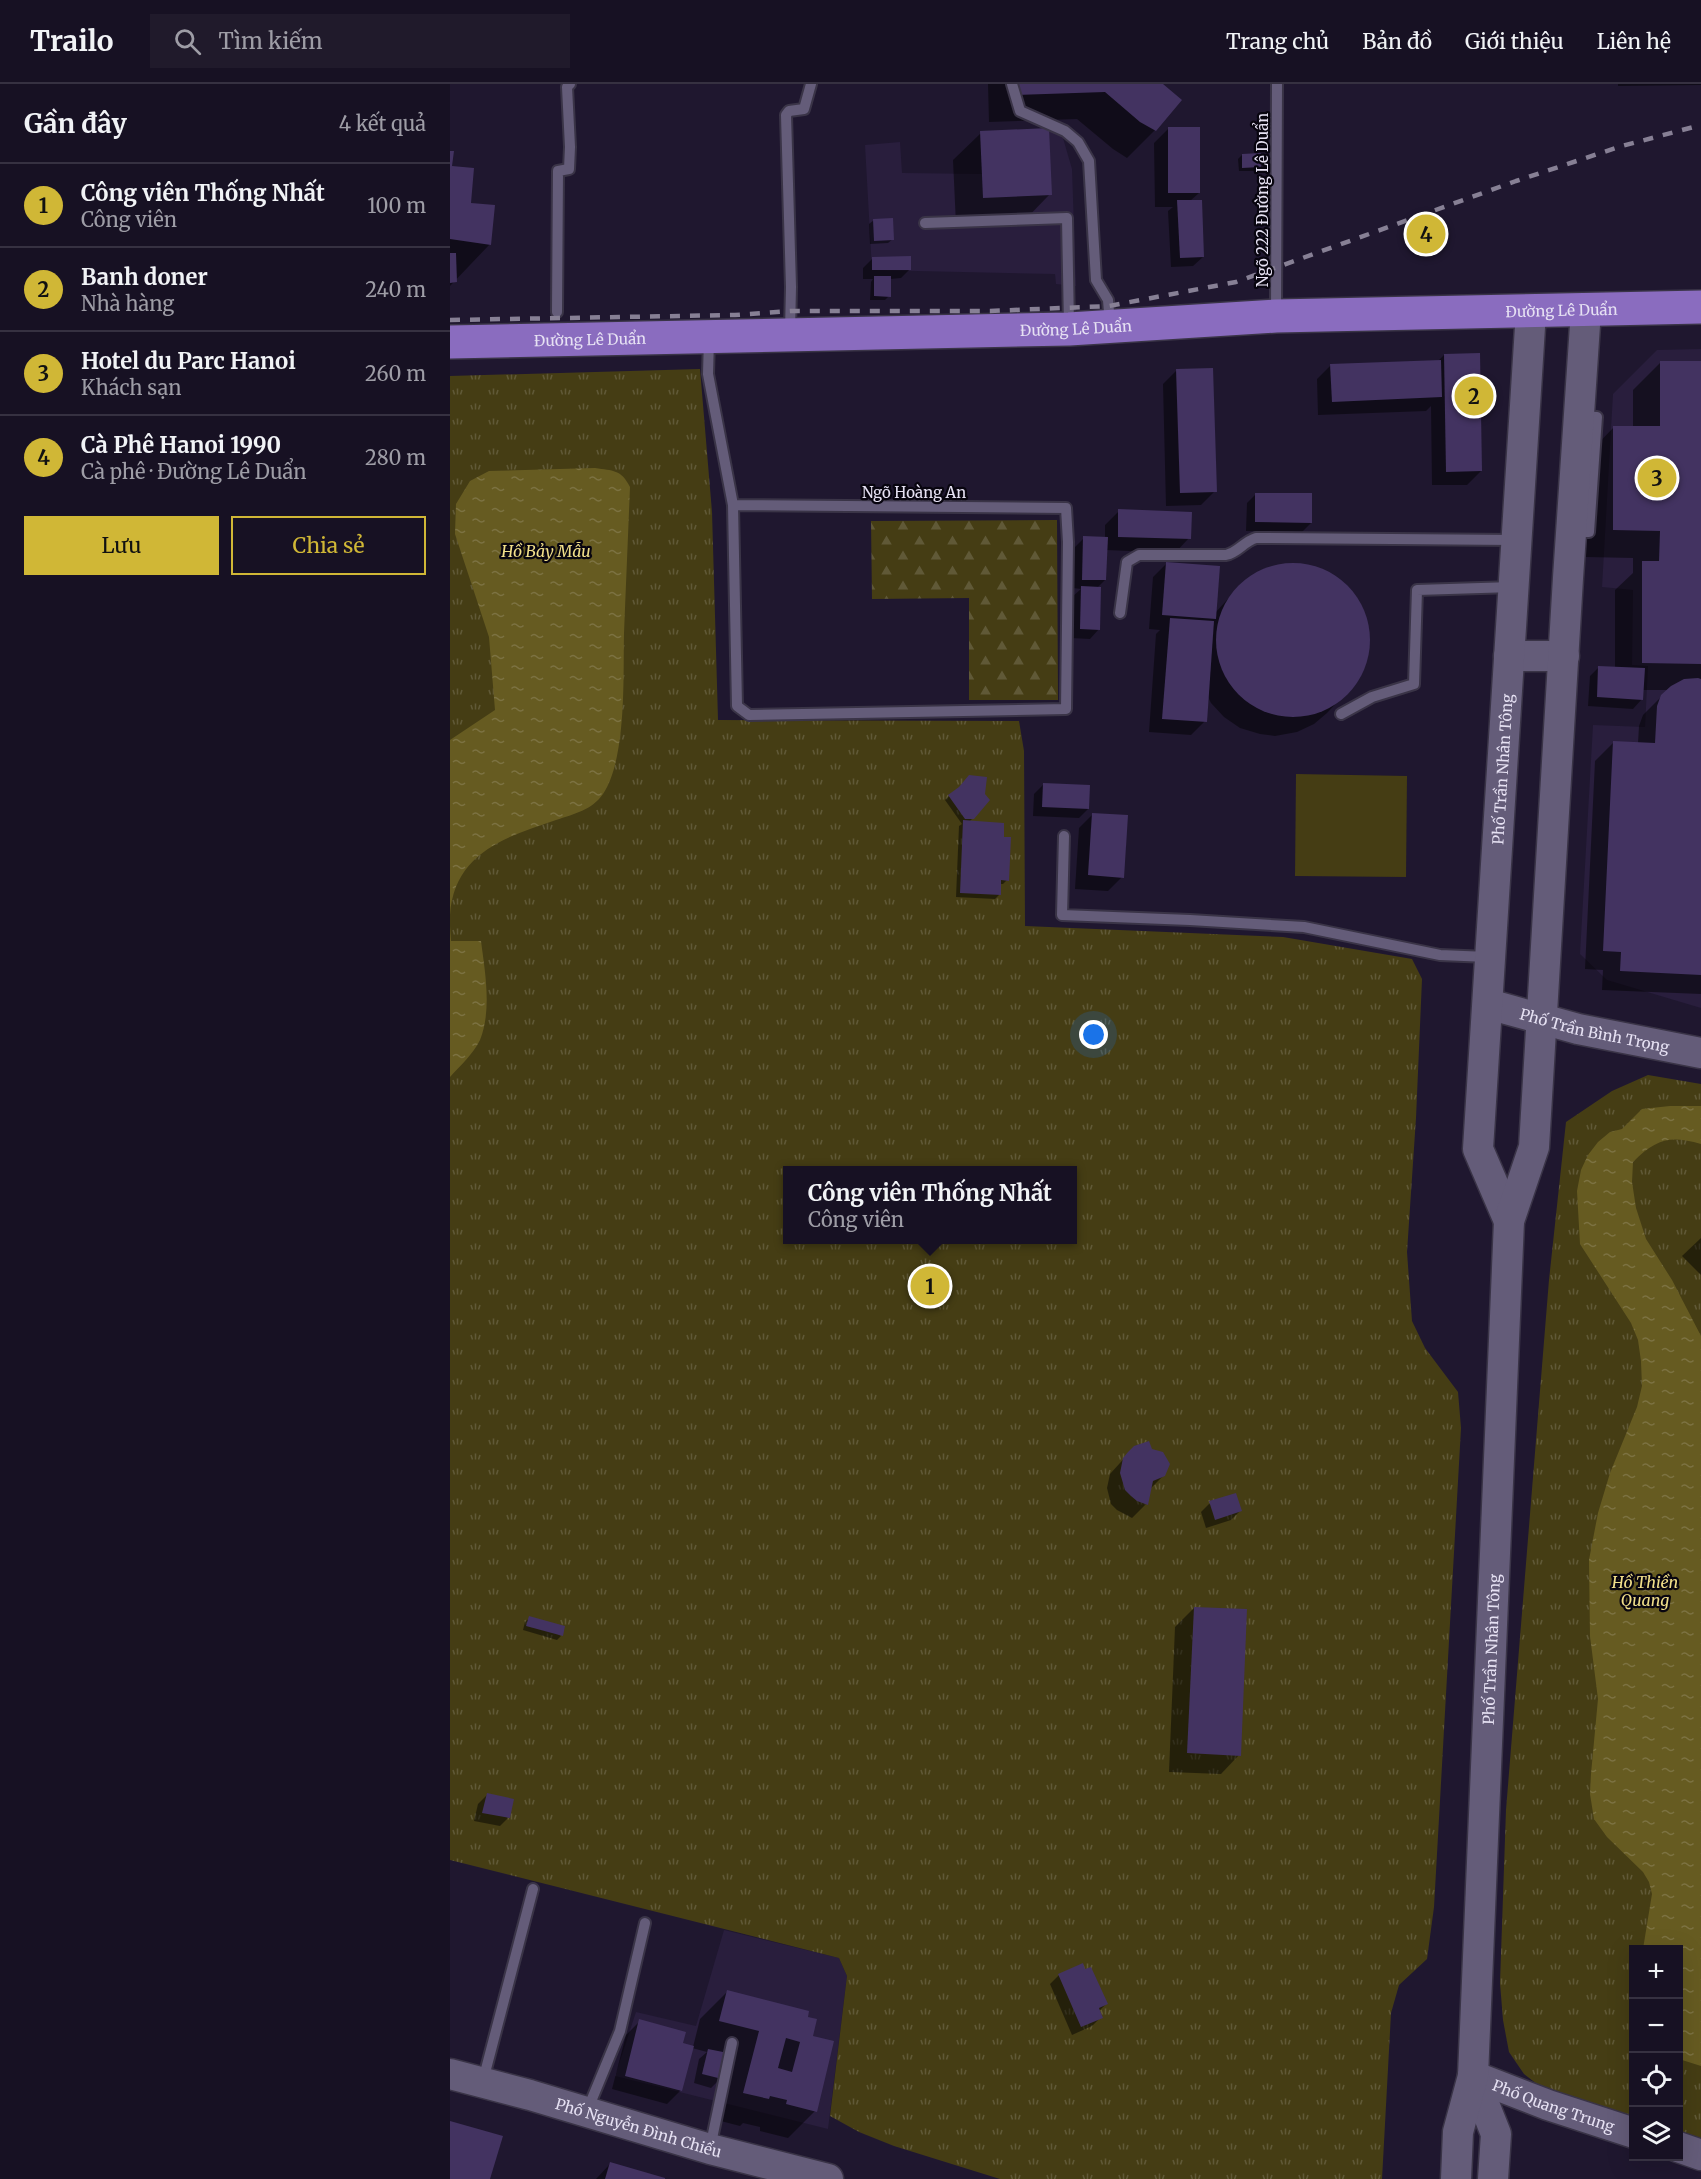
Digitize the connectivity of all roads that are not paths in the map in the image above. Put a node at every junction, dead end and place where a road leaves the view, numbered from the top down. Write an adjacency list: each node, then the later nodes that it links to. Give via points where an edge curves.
1 (570, 84): 9 (lane, via 569,169 558,171)
2 (811, 84): 13 (lane, via 804,110 789,111 786,115)
3 (1011, 84): 11 (lane, via 1020,111 1065,131 1078,142 1089,161 1096,279 1108,300)
4 (1277, 84): 10 (lane, Ngõ 222 Đường Lê Duẩn)
5 (925, 223): 12 (lane, via 1067,218)
6 (1701, 307): 7 (main road, Đường Lê Duẩn)
7 (1586, 310): 8 (main road, Đường Lê Duẩn); 21 (street, Phố Trần Nhân Tông)
8 (1531, 311): 10 (main road, Đường Lê Duẩn); 17 (street, Phố Trần Nhân Tông)
9 (557, 312)
10 (1276, 316): 11 (main road, Đường Lê Duẩn)
11 (1110, 328): 12 (main road, Đường Lê Duẩn)
12 (1069, 329): 13 (main road, Đường Lê Duẩn)
13 (790, 336): 14 (main road, Đường Lê Duẩn)
14 (709, 337): 15 (main road, Đường Lê Duẩn); 16 (lane, via 708,374)
15 (450, 342)
16 (733, 506): 16 (lane, Ngõ Hoàng An, via 737,706 749,715 1066,709 1066,508)
17 (1515, 540): 18 (street, Phố Trần Nhân Tông); 19 (lane, via 1256,538 1226,555 1139,555 1127,562)
18 (1513, 587): 20 (street, Phố Trần Nhân Tông); 22 (lane, via 1417,590 1414,684 1372,697)
19 (1120, 613)
20 (1509, 656): 21 (street); 24 (street, Phố Trần Nhân Tông)
21 (1564, 656): 26 (street, Phố Trần Nhân Tông)
22 (1341, 714)
23 (1065, 836): 24 (lane, via 1062,915 1304,927 1440,955)
24 (1491, 957): 25 (street, Phố Trần Nhân Tông)
25 (1488, 1004): 26 (street, Phố Trần Bình Trọng); 28 (street, Phố Trần Nhân Tông, via 1478,1149)
26 (1541, 1018): 27 (street, Phố Trần Bình Trọng); 28 (street, Phố Trần Nhân Tông, via 1534,1147)
27 (1701, 1053)
28 (1509, 1221): 33 (street, Phố Trần Nhân Tông)
29 (533, 1889): 34 (lane, via 486,2069)
30 (645, 1923): 35 (lane, via 620,2031)
31 (732, 2043): 37 (lane)
32 (450, 2074): 34 (street, Phố Nguyễn Đình Chiểu)
33 (1473, 2076): 36 (street, Phố Quang Trung); 41 (street, Phố Trần Nhân Tông, via 1458,2132); 42 (street, Phố Trần Nhân Tông, via 1496,2134)
34 (486, 2082): 35 (street, Phố Nguyễn Đình Chiểu)
35 (587, 2112): 37 (street, Phố Nguyễn Đình Chiểu)
36 (1629, 2131)
37 (710, 2149): 40 (street, Phố Nguyễn Đình Chiểu)
38 (1683, 2149): 39 (street)
39 (1701, 2155)
40 (828, 2179)
41 (1456, 2179)
42 (1493, 2179)

